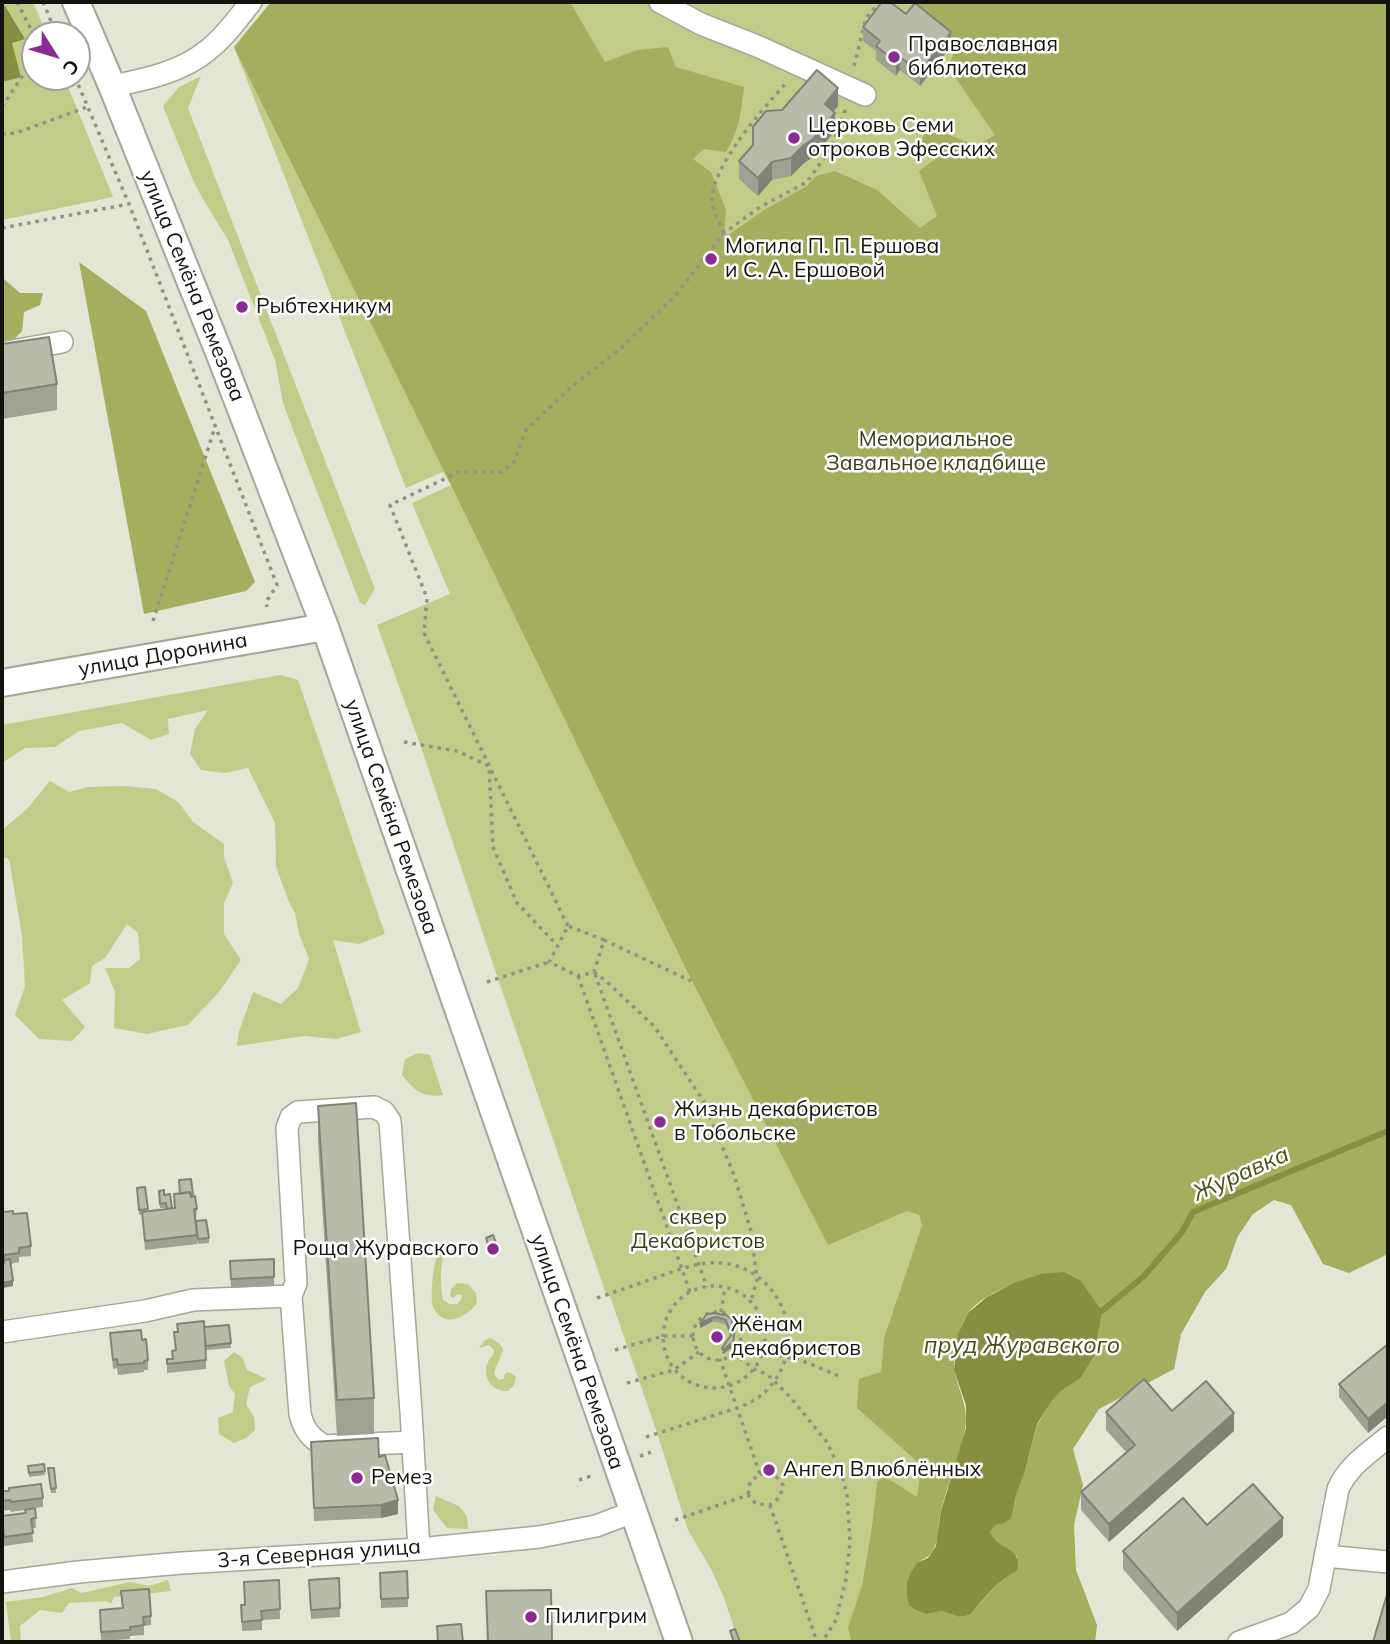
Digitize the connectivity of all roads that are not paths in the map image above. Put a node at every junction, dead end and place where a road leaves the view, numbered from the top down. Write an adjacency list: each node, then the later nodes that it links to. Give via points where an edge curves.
1 (76, 2): 4 (main road, улица Семёна Ремезова)
2 (251, 2): 4 (street, via 206,52 147,80)
3 (660, 2): 5 (street)
4 (112, 86): 8 (main road, улица Семёна Ремезова)
5 (857, 91)
6 (62, 342): 7 (street)
7 (2, 353)
8 (325, 627): 9 (main road, улица Доронина); 14 (main road, улица Семёна Ремезова)
9 (2, 683)
10 (290, 1296): 11 (street, via 193,1300); 13 (street, via 300,1413 311,1438 324,1446); 13 (street, via 296,1283 287,1128 291,1117 298,1112 374,1107 390,1121)
11 (2, 1332)
12 (1388, 1437): 16 (street, via 1344,1476)
13 (413, 1442): 15 (street)
14 (633, 1512): 15 (street, 3-я Северная улица, via 596,1526 539,1537); 19 (main road, улица Семёна Ремезова)
15 (419, 1549): 18 (street, 3-я Северная улица, via 181,1563)
16 (1325, 1556): 17 (street); 20 (street, via 1319,1589 1309,1608 1291,1623)
17 (1388, 1562)
18 (2, 1582)
19 (679, 1642)
20 (1239, 1642)

